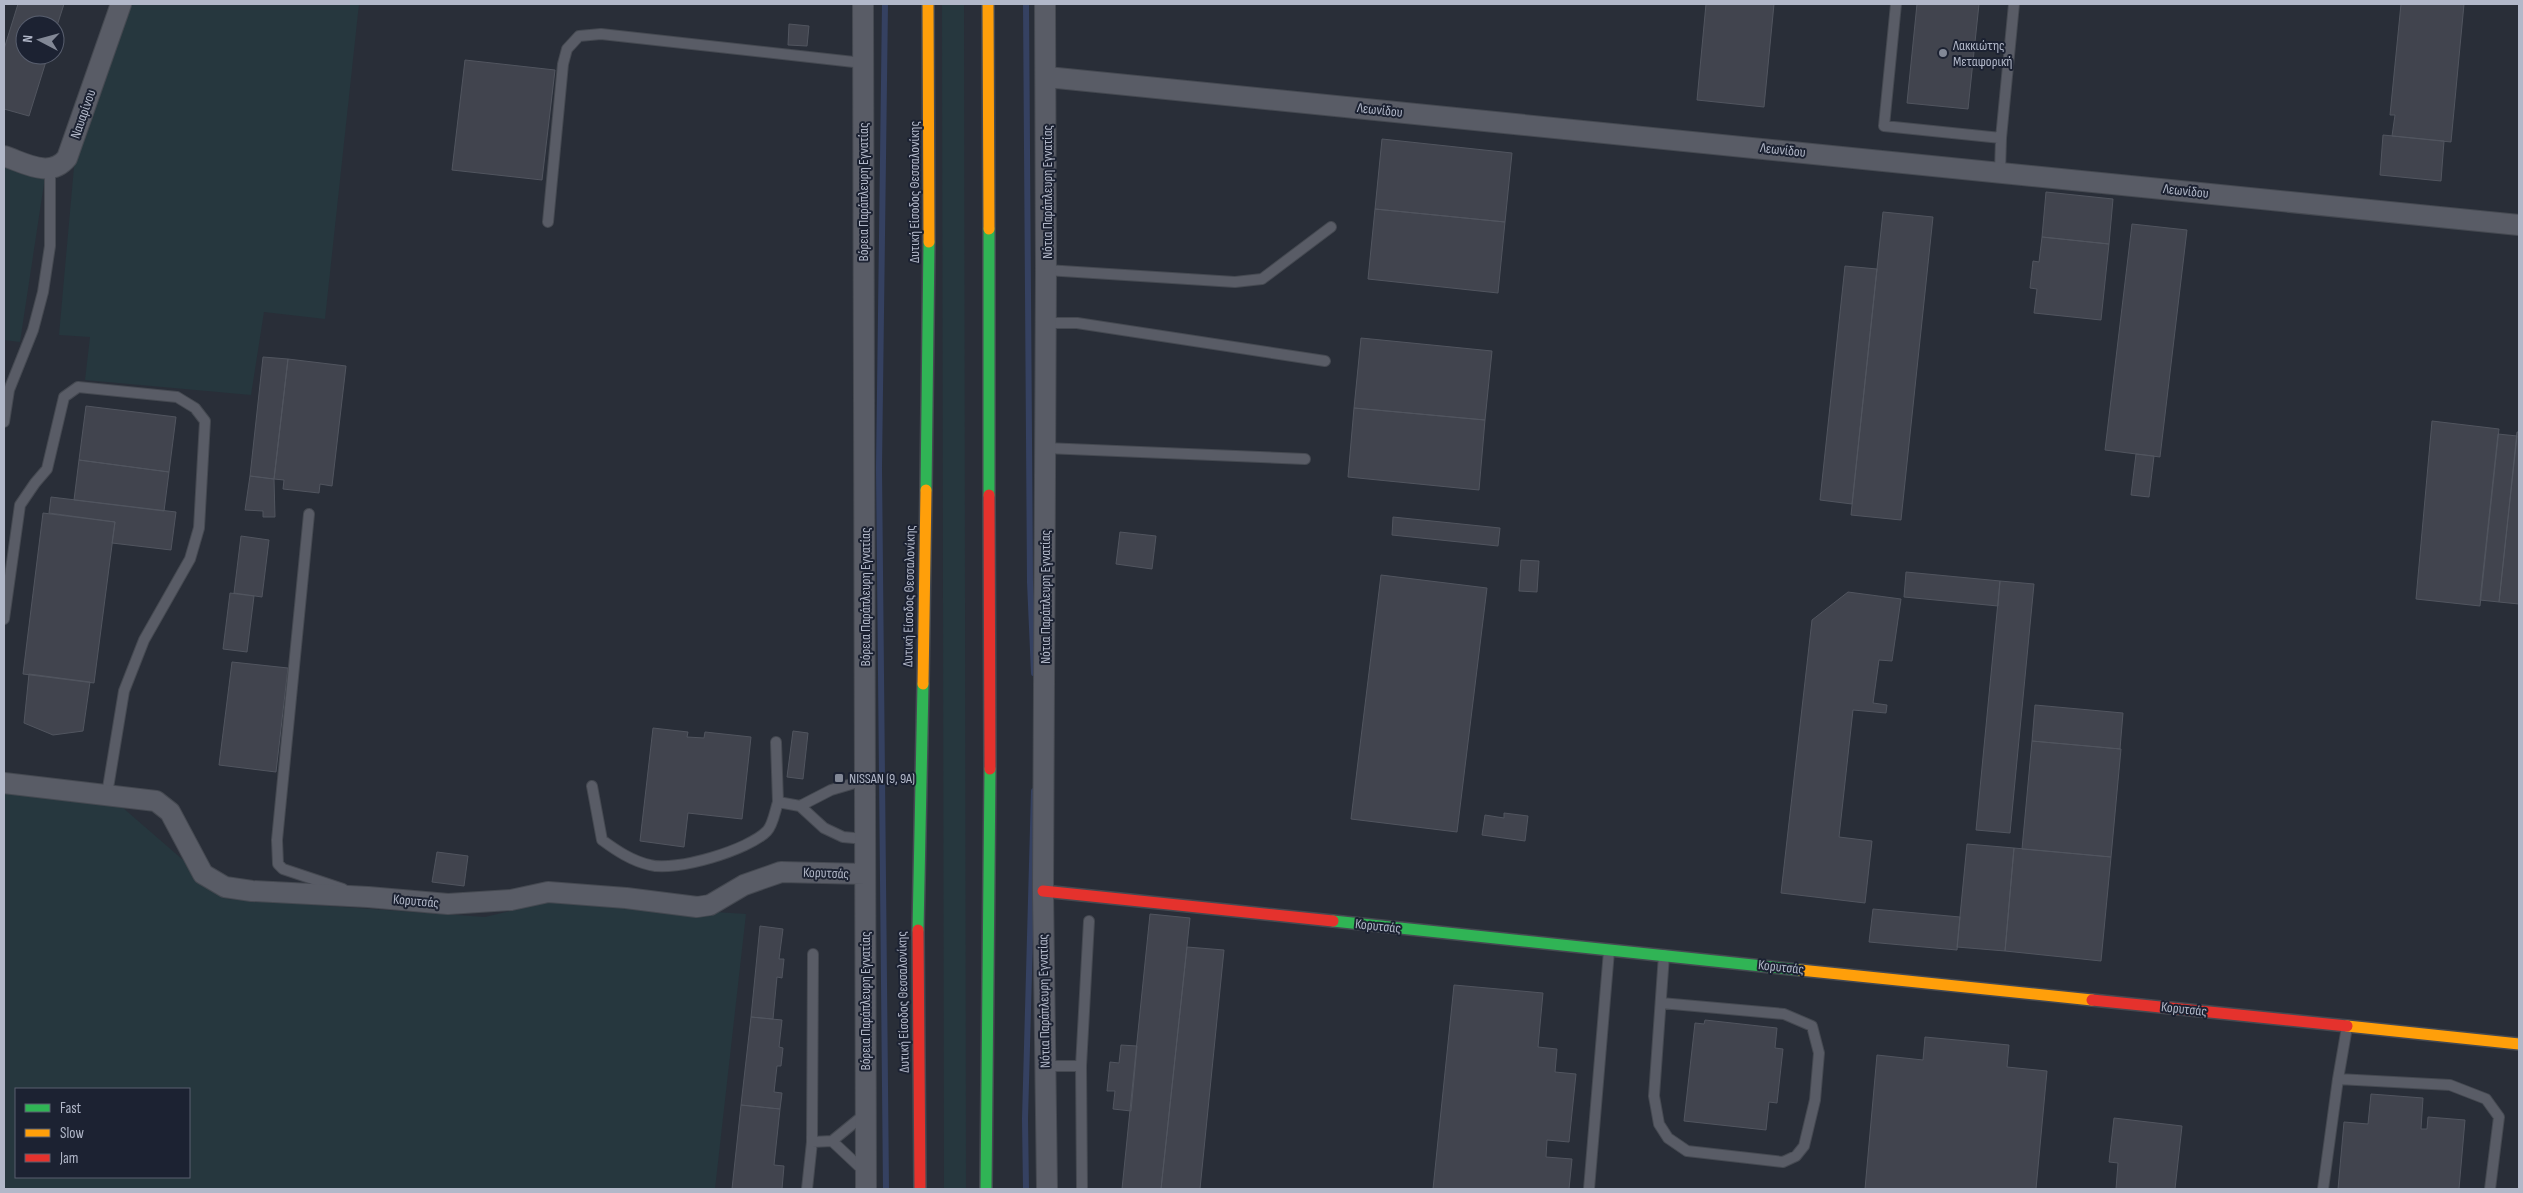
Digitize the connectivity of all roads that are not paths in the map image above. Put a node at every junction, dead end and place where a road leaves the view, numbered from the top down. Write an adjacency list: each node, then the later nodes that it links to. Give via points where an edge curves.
1 (121, 4): 12 (street, Ναυαρίνου, via 72,146 60,167)
2 (863, 4): 8 (street, Βόρεια Παράπλευρη Εγνατίας)
3 (928, 4): 51 (main road, Δυτική Είσοδος Θεσσαλονίκης, via 929,347 918,925)
4 (988, 4): 52 (main road, via 990,745)
5 (1045, 4): 9 (street, Νότια Παράπλευρη Εγνατίας)
6 (1896, 4): 10 (lane, via 1884,126)
7 (2014, 4): 10 (lane)
8 (863, 63): 14 (lane, via 601,34 579,36 567,49 563,64); 26 (street, Βόρεια Παράπλευρη Εγνατίας)
9 (1047, 77): 13 (street, Λεωνίδου); 17 (street, Νότια Παράπλευρη Εγνατίας)
10 (2001, 138): 13 (lane)
11 (4, 156): 12 (street)
12 (50, 169): 20 (lane, via 50,246 44,292 34,330 9,390)
13 (2000, 172): 15 (street, Λεωνίδου)
14 (548, 222)
15 (2519, 226)
16 (1331, 227): 17 (lane, via 1262,279 1235,282)
17 (1046, 270): 18 (street, Νότια Παράπλευρη Εγνατίας)
18 (1046, 323): 19 (lane, via 1077,323); 21 (street, Νότια Παράπλευρη Εγνατίας)
19 (1325, 361)
20 (4, 422)
21 (1045, 448): 22 (lane); 34 (street, Νότια Παράπλευρη Εγνατίας)
22 (1305, 459)
23 (309, 514): 35 (lane, via 278,830 278,864 283,869)
24 (4, 619): 29 (lane, via 20,505 47,469 64,398 78,387 177,397 195,408 205,421 199,528 190,559 144,640 124,691)
25 (776, 742): 30 (lane)
26 (865, 780): 31 (lane, via 831,790); 32 (street, Βόρεια Παράπλευρη Εγνατίας)
27 (4, 783): 29 (street, Κορυτσάς)
28 (592, 786): 30 (lane, via 602,840 620,854 651,866 685,864 752,843 768,830)
29 (107, 794): 35 (street, Κορυτσάς, via 164,805 204,874 225,887)
30 (778, 802): 31 (lane)
31 (800, 806): 32 (lane, via 824,828 843,838)
32 (865, 839): 33 (street, Βόρεια Παράπλευρη Εγνατίας)
33 (865, 874): 35 (street, Κορυτσάς, via 781,872 744,885 710,905 697,907 548,892 511,900 448,904); 46 (street, Βόρεια Παράπλευρη Εγνατίας)
34 (1043, 891): 37 (main road, Κορυτσάς); 43 (street, Νότια Παράπλευρη Εγνατίας)
35 (368, 896)
36 (1089, 921): 44 (lane)
37 (1610, 950): 39 (main road, Κορυτσάς); 55 (lane)
38 (813, 954): 48 (lane)
39 (1664, 955): 40 (lane); 41 (main road, Κορυτσάς)
40 (1661, 1003): 40 (lane, via 1784,1014 1812,1026 1819,1053 1815,1100 1804,1146 1796,1156 1783,1162 1687,1151 1668,1138 1659,1124 1654,1096)
41 (2348, 1026): 42 (main road, Κορυτσάς); 45 (lane)
42 (2519, 1044)
43 (1045, 1066): 44 (lane); 53 (street, Νότια Παράπλευρη Εγνατίας)
44 (1081, 1066): 54 (lane)
45 (2338, 1079): 56 (lane); 57 (lane, via 2450,1086 2486,1099 2499,1117)
46 (866, 1113): 47 (lane); 49 (street, Βόρεια Παράπλευρη Εγνατίας)
47 (832, 1141): 48 (lane); 49 (lane)
48 (812, 1142): 50 (lane)
49 (866, 1181)
50 (807, 1189)
51 (920, 1189)
52 (986, 1189)
53 (1047, 1189)
54 (1082, 1189)
55 (1589, 1189)
56 (2323, 1189)
57 (2490, 1189)

